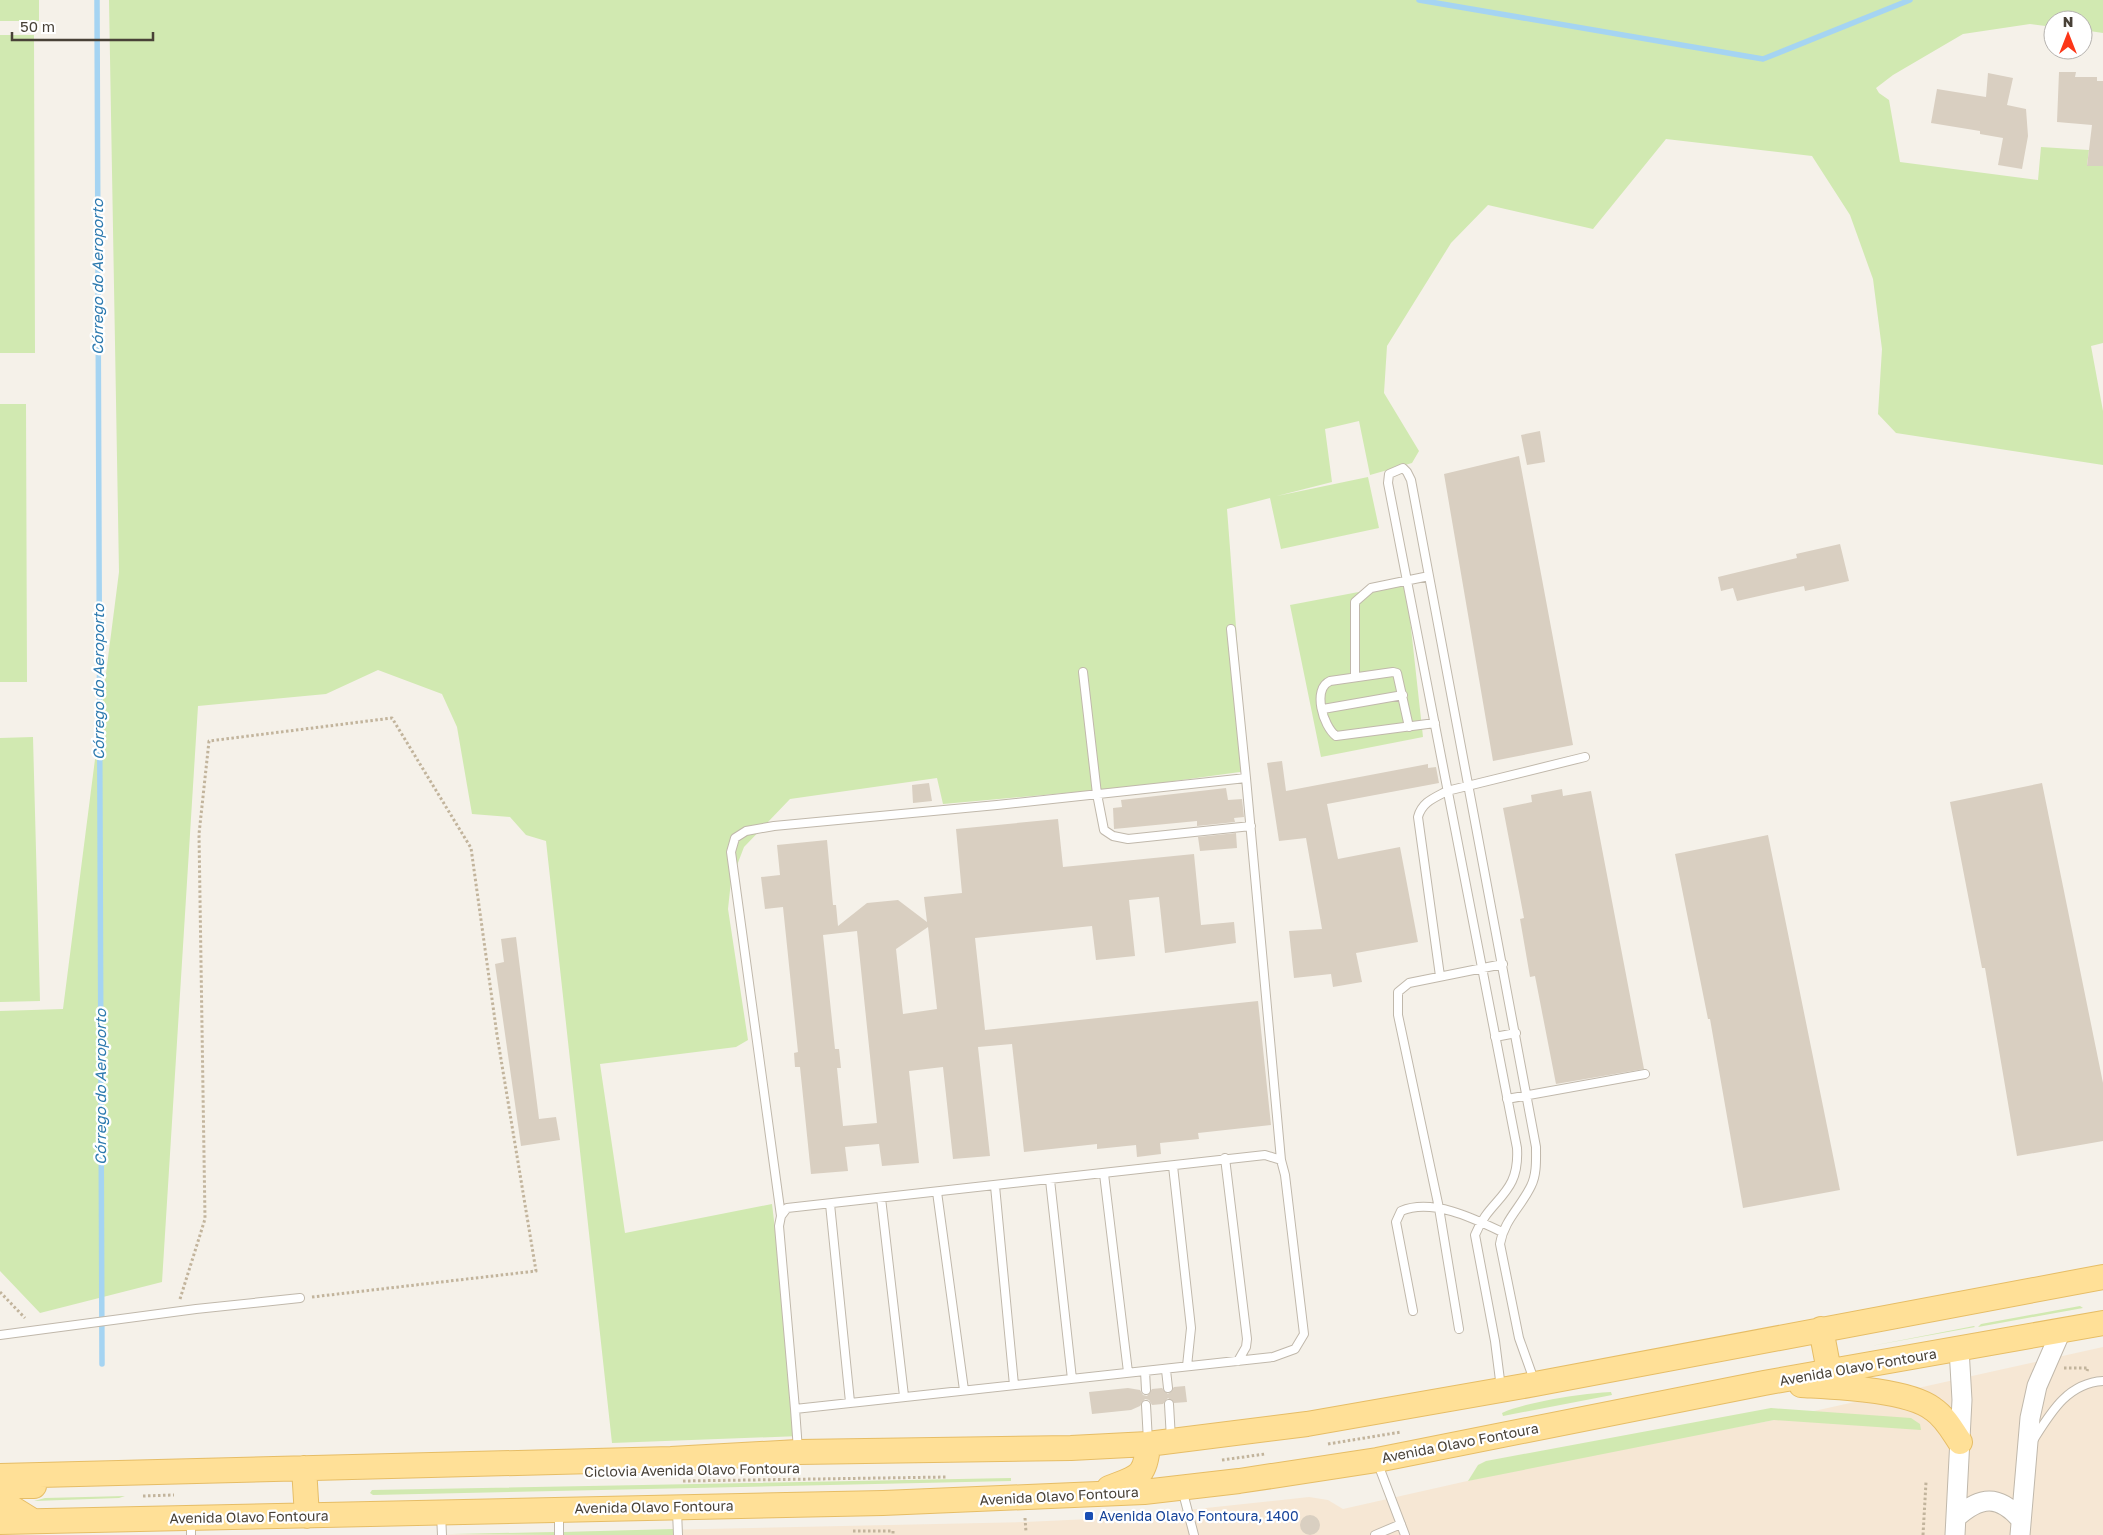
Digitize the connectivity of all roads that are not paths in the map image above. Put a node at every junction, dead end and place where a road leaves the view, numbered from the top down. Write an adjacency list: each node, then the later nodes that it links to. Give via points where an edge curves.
1 (1429, 576): 2 (lane); 2 (lane, via 1411,480 1402,468 1389,474 1388,483); 12 (lane)
2 (1408, 579): 5 (lane, via 1371,588 1355,602); 8 (lane)
3 (1231, 629): 11 (lane)
4 (1082, 672): 14 (lane)
5 (1355, 676): 6 (lane, via 1397,673); 7 (lane, via 1323,684 1320,691)
6 (1403, 696): 7 (lane); 9 (lane)
7 (1323, 709): 9 (lane, via 1326,725 1336,736)
8 (1435, 723): 9 (lane); 13 (lane)
9 (1410, 727)
10 (1585, 757): 12 (lane)
11 (1246, 778): 14 (lane); 15 (lane)
12 (1468, 785): 13 (lane); 16 (lane)
13 (1447, 791): 17 (lane); 18 (lane, via 1420,808 1418,817)
14 (1097, 794): 15 (lane, via 1104,830 1113,836 1128,839); 34 (lane, via 774,826 746,831 734,838 731,852)
15 (1251, 826): 25 (lane)
16 (1503, 964): 17 (lane); 19 (lane)
17 (1481, 968): 18 (lane); 20 (lane)
18 (1440, 976): 33 (lane, via 1409,983 1398,992 1397,1004)
19 (1516, 1033): 20 (lane); 22 (lane)
20 (1495, 1036): 23 (lane)
21 (1645, 1074): 22 (lane)
22 (1527, 1095): 23 (lane); 36 (lane, via 1536,1167 1531,1185)
23 (1507, 1099): 35 (lane, via 1518,1166 1514,1182)
24 (1225, 1158): 25 (lane, via 1265,1155); 26 (lane); 46 (lane, via 1247,1339)
25 (1281, 1160): 46 (lane, via 1304,1334 1295,1349 1273,1357)
26 (1173, 1166): 27 (lane); 47 (lane, via 1191,1328)
27 (1104, 1174): 28 (lane); 51 (lane)
28 (1050, 1180): 29 (lane); 52 (lane)
29 (995, 1186): 30 (lane); 56 (lane)
30 (937, 1192): 31 (lane); 58 (lane)
31 (881, 1198): 32 (lane); 61 (lane)
32 (830, 1204): 34 (lane, via 787,1208); 62 (lane)
33 (1439, 1208): 35 (lane); 39 (lane, via 1412,1206 1401,1211 1396,1222); 41 (lane)
34 (781, 1216): 65 (lane, via 779,1226)
35 (1480, 1221): 36 (lane); 60 (lane, via 1475,1235)
36 (1502, 1232): 55 (lane, via 1500,1244 1519,1338)
37 (2103, 1277): 42 (main road)
38 (300, 1298): 44 (lane)
39 (1413, 1311)
40 (2099, 1328): 43 (main road, Avenida Olavo Fontoura)
41 (1459, 1329)
42 (1821, 1329): 50 (main road); 55 (main road)
43 (2061, 1331): 45 (main road, Avenida Olavo Fontoura); 68 (street, via 2037,1386)
44 (0, 1335)
45 (1959, 1349): 50 (main road, Avenida Olavo Fontoura); 66 (street)
46 (1238, 1361): 47 (lane)
47 (1187, 1366): 48 (lane)
48 (1166, 1370): 49 (lane); 57 (lane)
49 (1145, 1371): 51 (lane); 59 (lane)
50 (1829, 1371): 54 (main road, Avenida Olavo Fontoura)
51 (1128, 1372): 52 (lane)
52 (1072, 1379): 56 (lane)
53 (2103, 1381): 68 (lane, via 2086,1384 2066,1395 2054,1407)
54 (1764, 1383): 66 (main road, via 1850,1388 1914,1400 1932,1408 1945,1419); 70 (main road, Avenida Olavo Fontoura)
55 (1535, 1384): 60 (main road)
56 (1014, 1385): 58 (lane)
57 (1168, 1388)
58 (964, 1390): 61 (lane)
59 (1146, 1390)
60 (1501, 1390): 67 (main road, via 1307,1424)
61 (904, 1396): 62 (lane)
62 (850, 1402): 65 (lane)
63 (1169, 1404): 67 (lane)
64 (1146, 1405): 67 (lane)
65 (795, 1409): 69 (lane)
66 (1960, 1442): 84 (street)
67 (1159, 1443): 69 (main road, via 1061,1448); 75 (main road, via 1140,1474)
68 (2026, 1451): 85 (street)
69 (798, 1452): 71 (main road, via 671,1459)
70 (1376, 1460): 74 (main road, Avenida Olavo Fontoura); 82 (lane)
71 (304, 1468): 72 (main road); 78 (main road)
72 (256, 1469): 73 (main road); 79 (main road, via 244,1475 193,1482 14,1486 6,1490 2,1494 4,1503)
73 (0, 1476)
74 (1182, 1488): 75 (main road, Avenida Olavo Fontoura); 88 (lane)
75 (1099, 1495): 76 (main road, Avenida Olavo Fontoura, via 883,1504)
76 (677, 1506): 77 (main road, Avenida Olavo Fontoura); 87 (lane)
77 (559, 1509): 81 (main road, Avenida Olavo Fontoura); 86 (lane)
78 (307, 1516): 81 (main road, Avenida Olavo Fontoura); 83 (main road, Avenida Olavo Fontoura)
79 (33, 1521): 80 (main road, Avenida Olavo Fontoura); 83 (main road, Avenida Olavo Fontoura)
80 (0, 1522)
81 (442, 1524)
82 (1401, 1524): 89 (lane); 90 (lane)
83 (191, 1526)
84 (1955, 1526): 85 (street, via 1971,1505 1987,1500 2005,1504)
85 (2021, 1527)
86 (559, 1535)
87 (678, 1535)
88 (1194, 1535)
89 (1375, 1535)
90 (1405, 1535)

